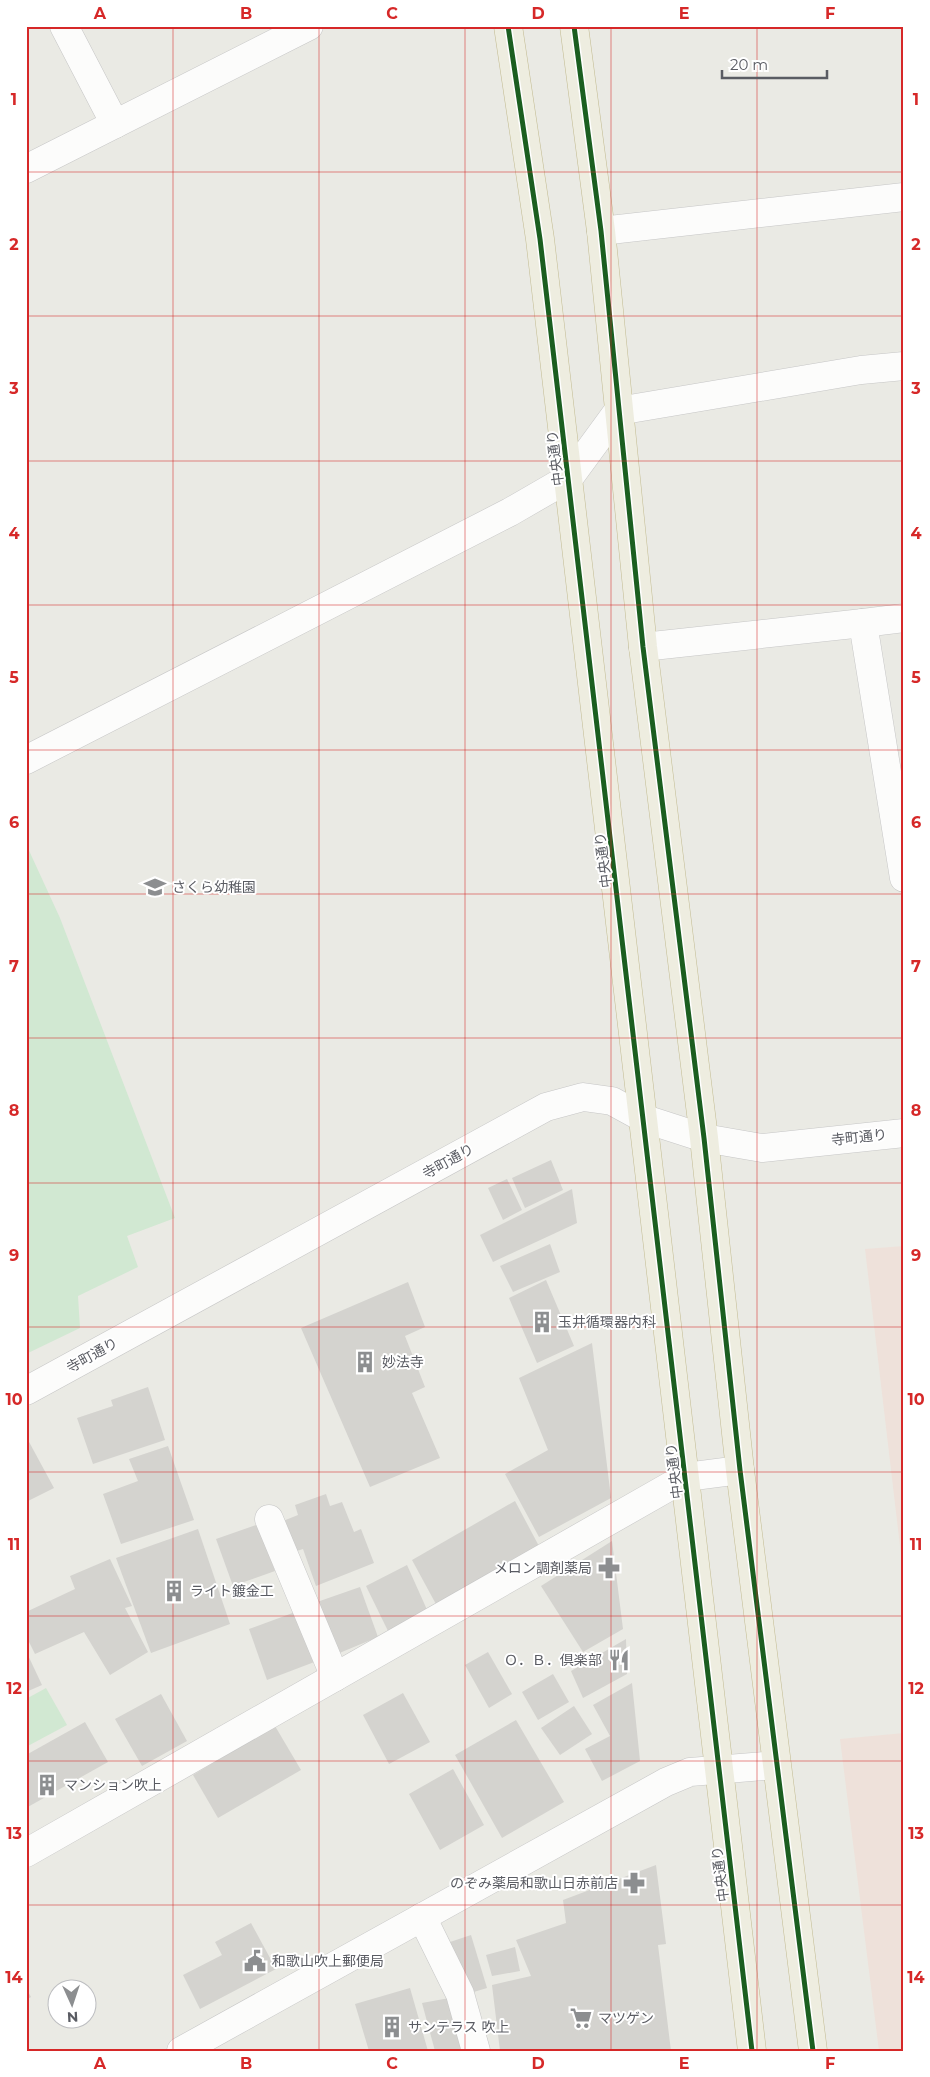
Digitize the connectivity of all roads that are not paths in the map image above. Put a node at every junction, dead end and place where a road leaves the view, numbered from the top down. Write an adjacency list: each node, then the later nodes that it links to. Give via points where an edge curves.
1 (64, 26): 5 (street)
2 (309, 26): 5 (street)
3 (508, 26): 11 (highway, 中央通り, via 540,239)
4 (575, 26): 8 (highway)
5 (115, 124): 6 (street)
6 (26, 169)
7 (904, 197): 8 (street)
8 (600, 231): 10 (highway)
9 (904, 366): 10 (street, via 861,370)
10 (618, 411): 11 (street); 14 (highway)
11 (568, 478): 15 (street, via 501,516); 17 (highway, 中央通り)
12 (904, 618): 13 (street)
13 (863, 622): 14 (street); 16 (street)
14 (643, 648): 19 (highway)
15 (26, 760)
16 (904, 878)
17 (645, 1119): 19 (street, 寺町通り); 20 (street, 寺町通り, via 612,1100 583,1097 546,1108); 22 (highway, 中央通り)
18 (904, 1133): 19 (street, 寺町通り, via 762,1148)
19 (704, 1138): 21 (highway)
20 (26, 1391)
21 (740, 1470): 22 (street); 25 (highway)
22 (686, 1476): 24 (street); 26 (highway, 中央通り)
23 (269, 1519): 24 (street)
24 (335, 1677): 27 (street)
25 (776, 1765): 26 (street); 32 (highway)
26 (720, 1770): 28 (street, via 690,1772 666,1782); 31 (highway, 中央通り)
27 (26, 1852)
28 (422, 1917): 29 (street); 30 (street, via 460,1994)
29 (181, 2051)
30 (476, 2051)
31 (752, 2051)
32 (813, 2051)

